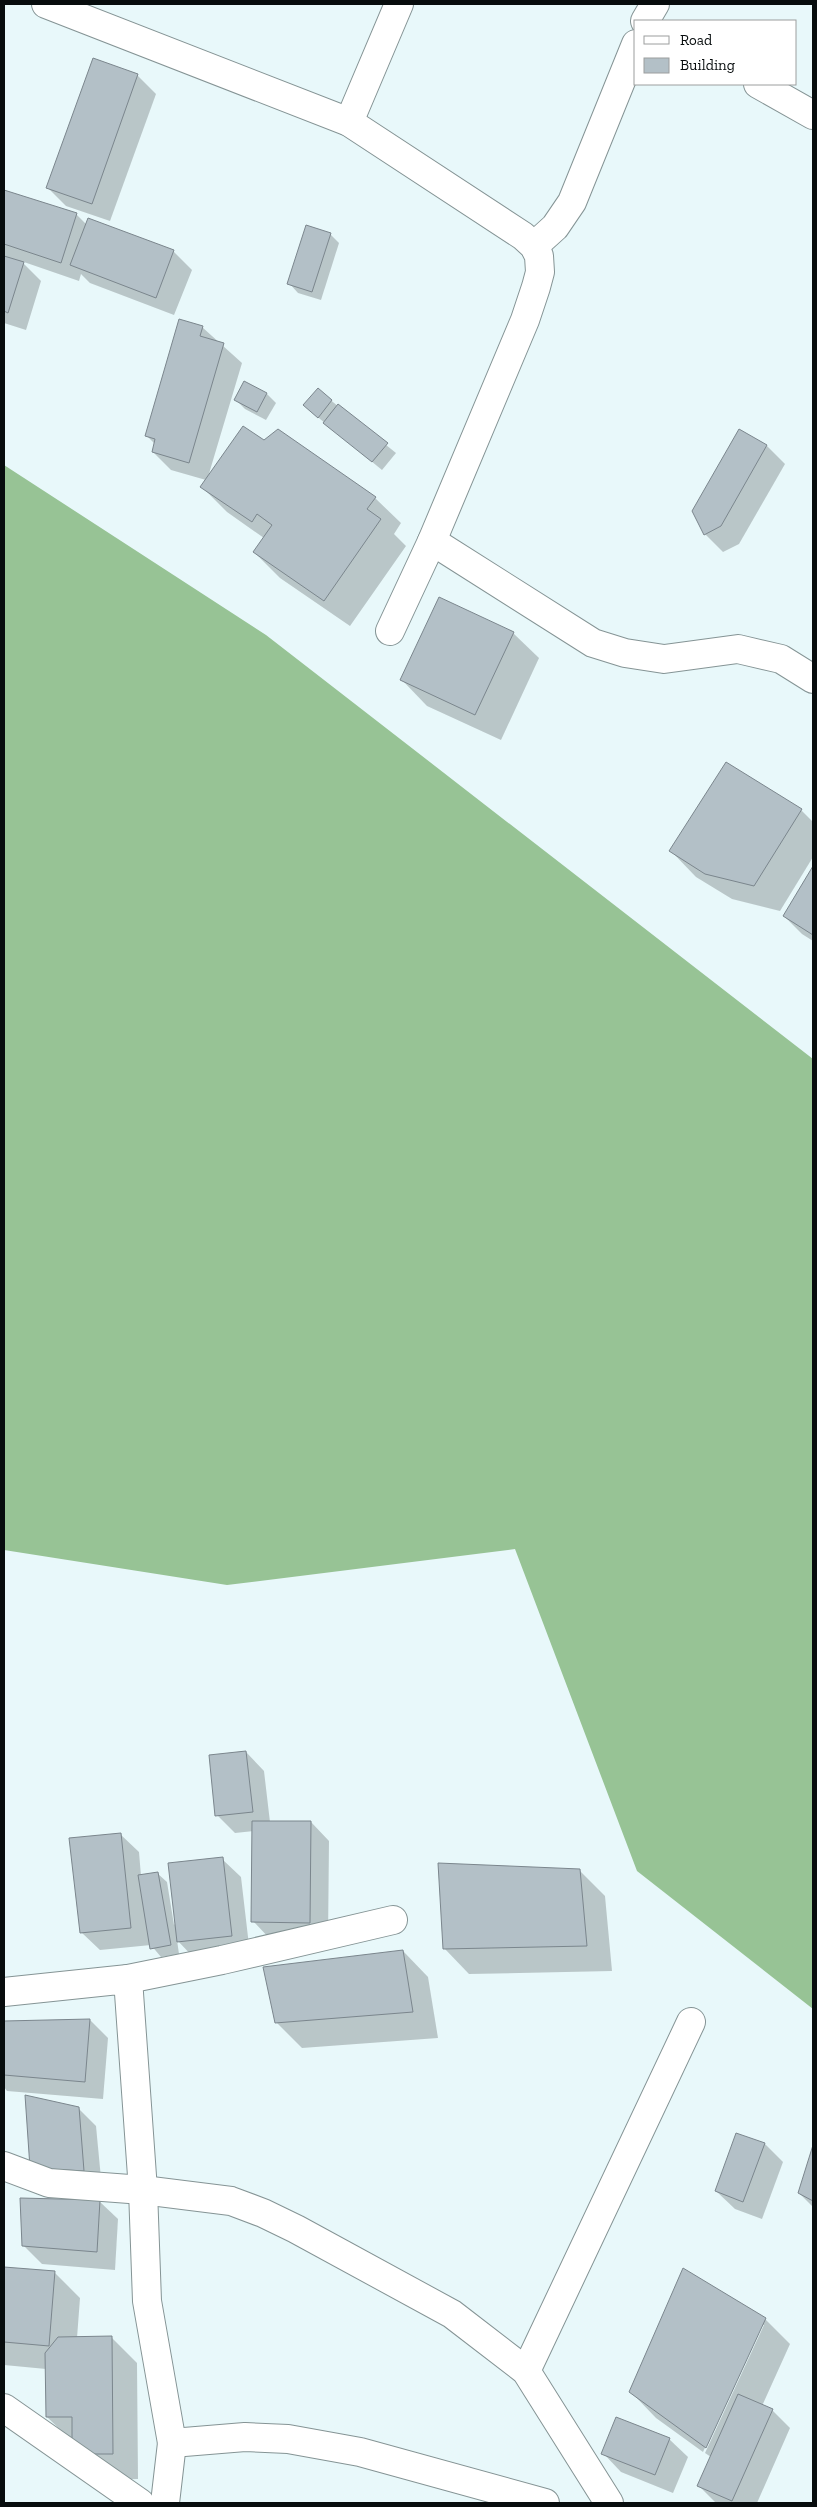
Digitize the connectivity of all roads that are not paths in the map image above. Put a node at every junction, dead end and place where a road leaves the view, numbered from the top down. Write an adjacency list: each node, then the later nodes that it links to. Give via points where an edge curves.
1 (46, 4): 6 (street)
2 (399, 4): 6 (street)
3 (634, 51): 7 (street, via 572,202 555,227)
4 (760, 85): 5 (street)
5 (813, 115)
6 (349, 122): 7 (street)
7 (534, 246): 8 (street, via 539,256 540,272 533,295)
8 (432, 541): 9 (street); 10 (street, via 593,643 625,653 664,659 738,649 781,659)
9 (390, 631)
10 (813, 680)
11 (393, 1920): 12 (street)
12 (128, 1979): 13 (street); 16 (street)
13 (4, 1992)
14 (691, 2022): 17 (street)
15 (4, 2166): 16 (street, via 48,2182)
16 (143, 2190): 17 (street, via 231,2201 263,2213 452,2314); 19 (street, via 146,2301)
17 (526, 2371): 23 (street)
18 (4, 2408): 20 (street)
19 (172, 2443): 21 (street); 22 (street, via 245,2437 288,2439 360,2452)
20 (140, 2503)
21 (165, 2503)
22 (545, 2503)
23 (609, 2503)

